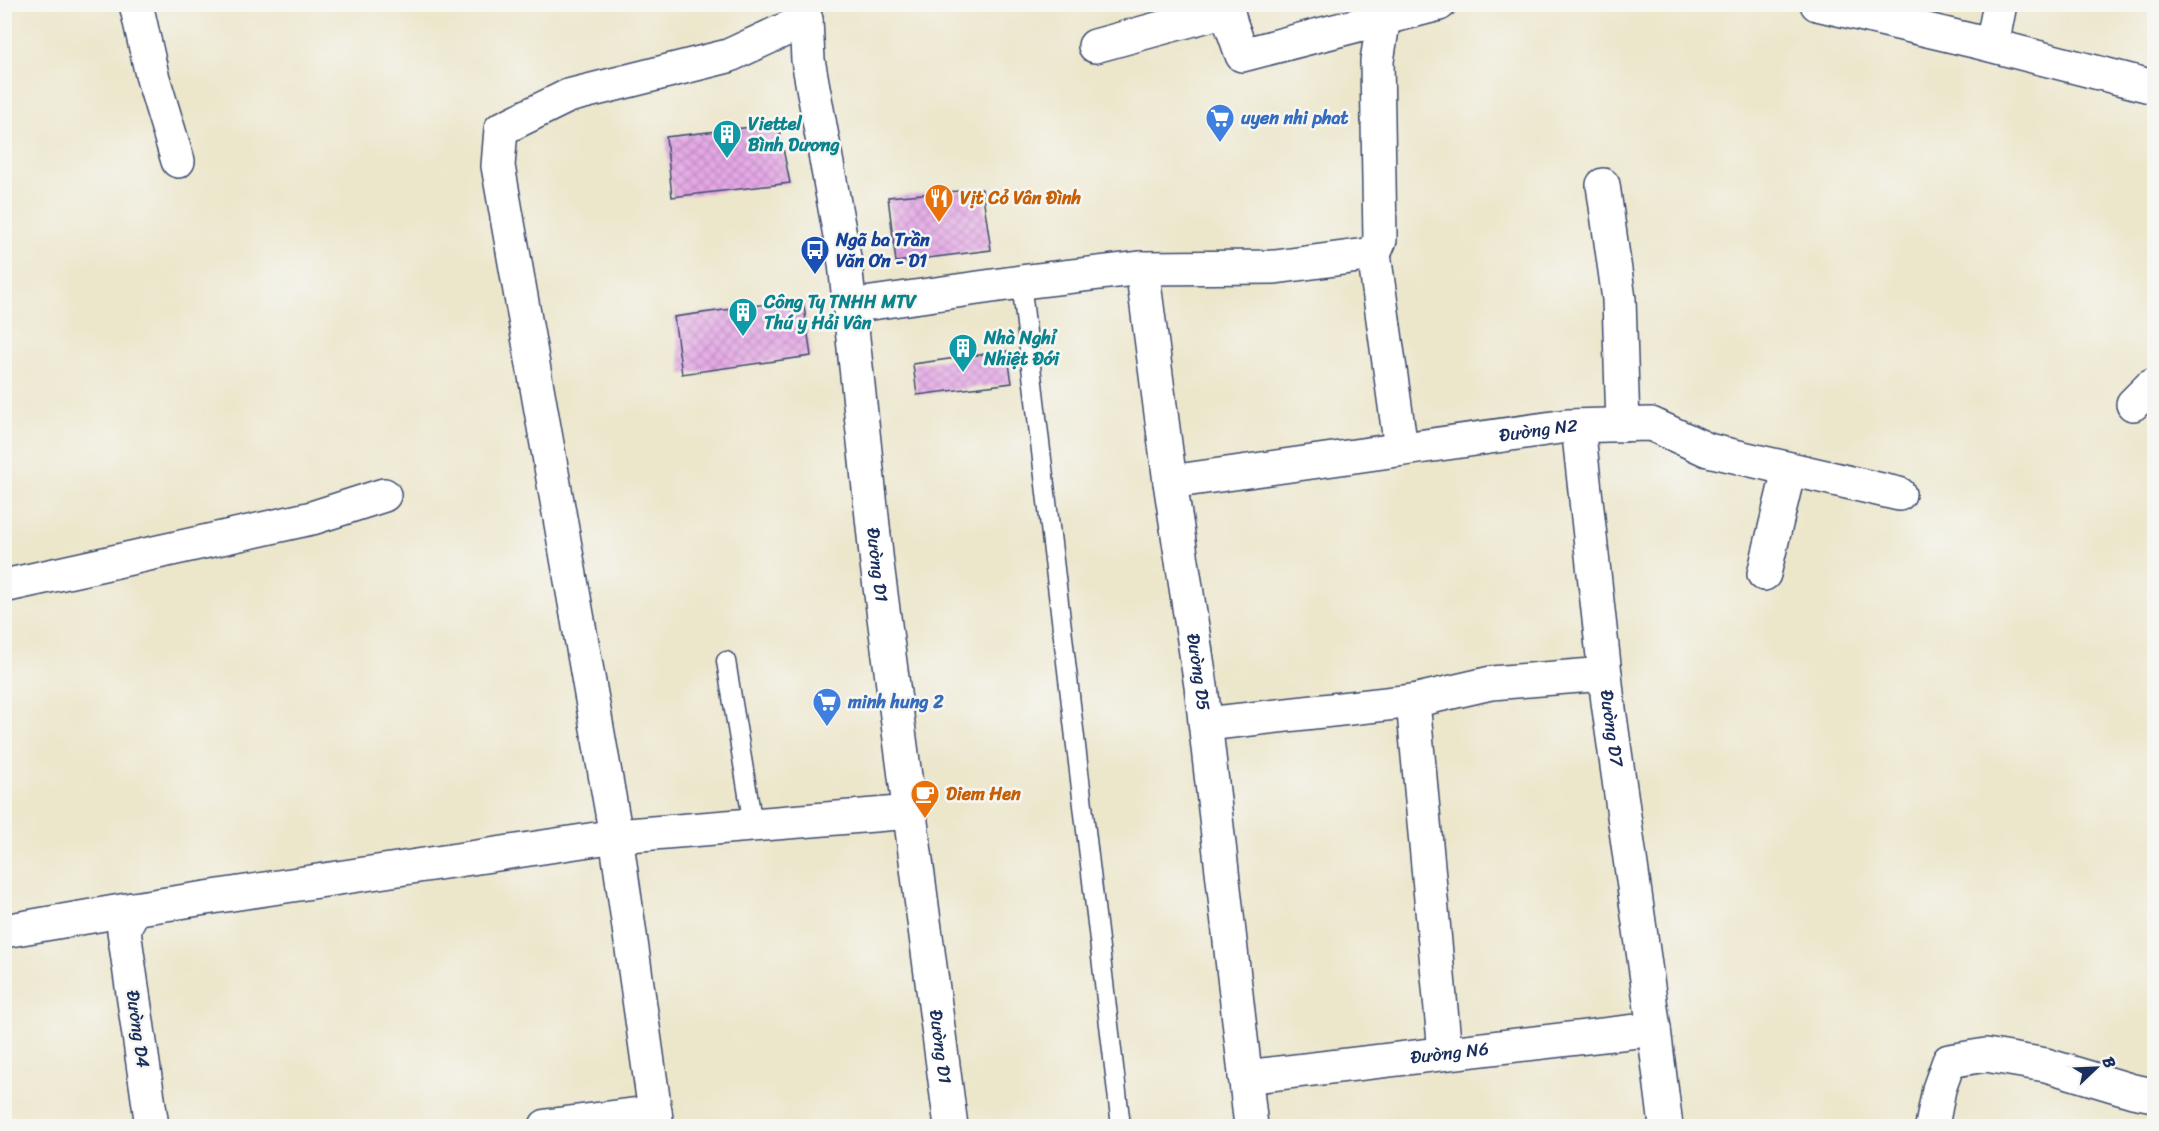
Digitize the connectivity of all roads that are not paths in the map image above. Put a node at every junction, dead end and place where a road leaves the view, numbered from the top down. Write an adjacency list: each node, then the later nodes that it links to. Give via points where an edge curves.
1 (136, 4): 11 (street)
2 (1439, 4): 7 (street)
3 (1817, 4): 8 (street)
4 (2000, 4): 8 (street)
5 (1227, 7): 7 (street, via 1242,55); 9 (street)
6 (803, 12): 16 (street, Đường D1); 32 (street, via 728,56 568,96 501,129 498,166)
7 (1384, 17): 13 (street, via 1377,61 1380,240)
8 (1992, 45): 10 (street)
9 (1095, 46)
10 (2154, 87)
11 (178, 161)
12 (1603, 185): 17 (street, via 1619,299)
13 (1374, 254): 14 (street, via 1275,267); 19 (street)
14 (1142, 268): 15 (street); 21 (street, Đường D5)
15 (1021, 282): 16 (street); 43 (lane)
16 (850, 306): 30 (street, Đường D1, via 877,564)
17 (1623, 424): 18 (street, Đường N2); 20 (street, Đường N2, via 1652,424 1708,450)
18 (1578, 426): 19 (street, Đường N2); 27 (street, Đường D7)
19 (1401, 449): 21 (street, Đường N2)
20 (1789, 470): 22 (street, Đường N2); 24 (street)
21 (1170, 482): 29 (street, Đường D5)
22 (1899, 494)
23 (384, 495): 25 (street, via 312,518)
24 (1764, 573)
25 (4, 586)
26 (726, 661): 31 (lane)
27 (1605, 674): 28 (street, via 1491,683); 35 (street, Đường D7)
28 (1413, 701): 29 (street); 36 (street)
29 (1206, 724): 37 (street, Đường D5)
30 (911, 812): 31 (street); 42 (street, Đường D1)
31 (753, 825): 32 (street)
32 (616, 836): 33 (street); 39 (street)
33 (129, 920): 34 (street); 40 (street, Đường D4)
34 (4, 931)
35 (1654, 1029): 36 (street, Đường N6); 45 (street, Đường D7)
36 (1445, 1053): 37 (street, Đường N6)
37 (1245, 1077): 44 (street, Đường D5)
38 (2154, 1095): 46 (street, via 2046,1065 1986,1055 1949,1061)
39 (656, 1119): 41 (street)
40 (152, 1126)
41 (546, 1126)
42 (951, 1126)
43 (1121, 1126)
44 (1251, 1126)
45 (1666, 1126)
46 (1932, 1126)

